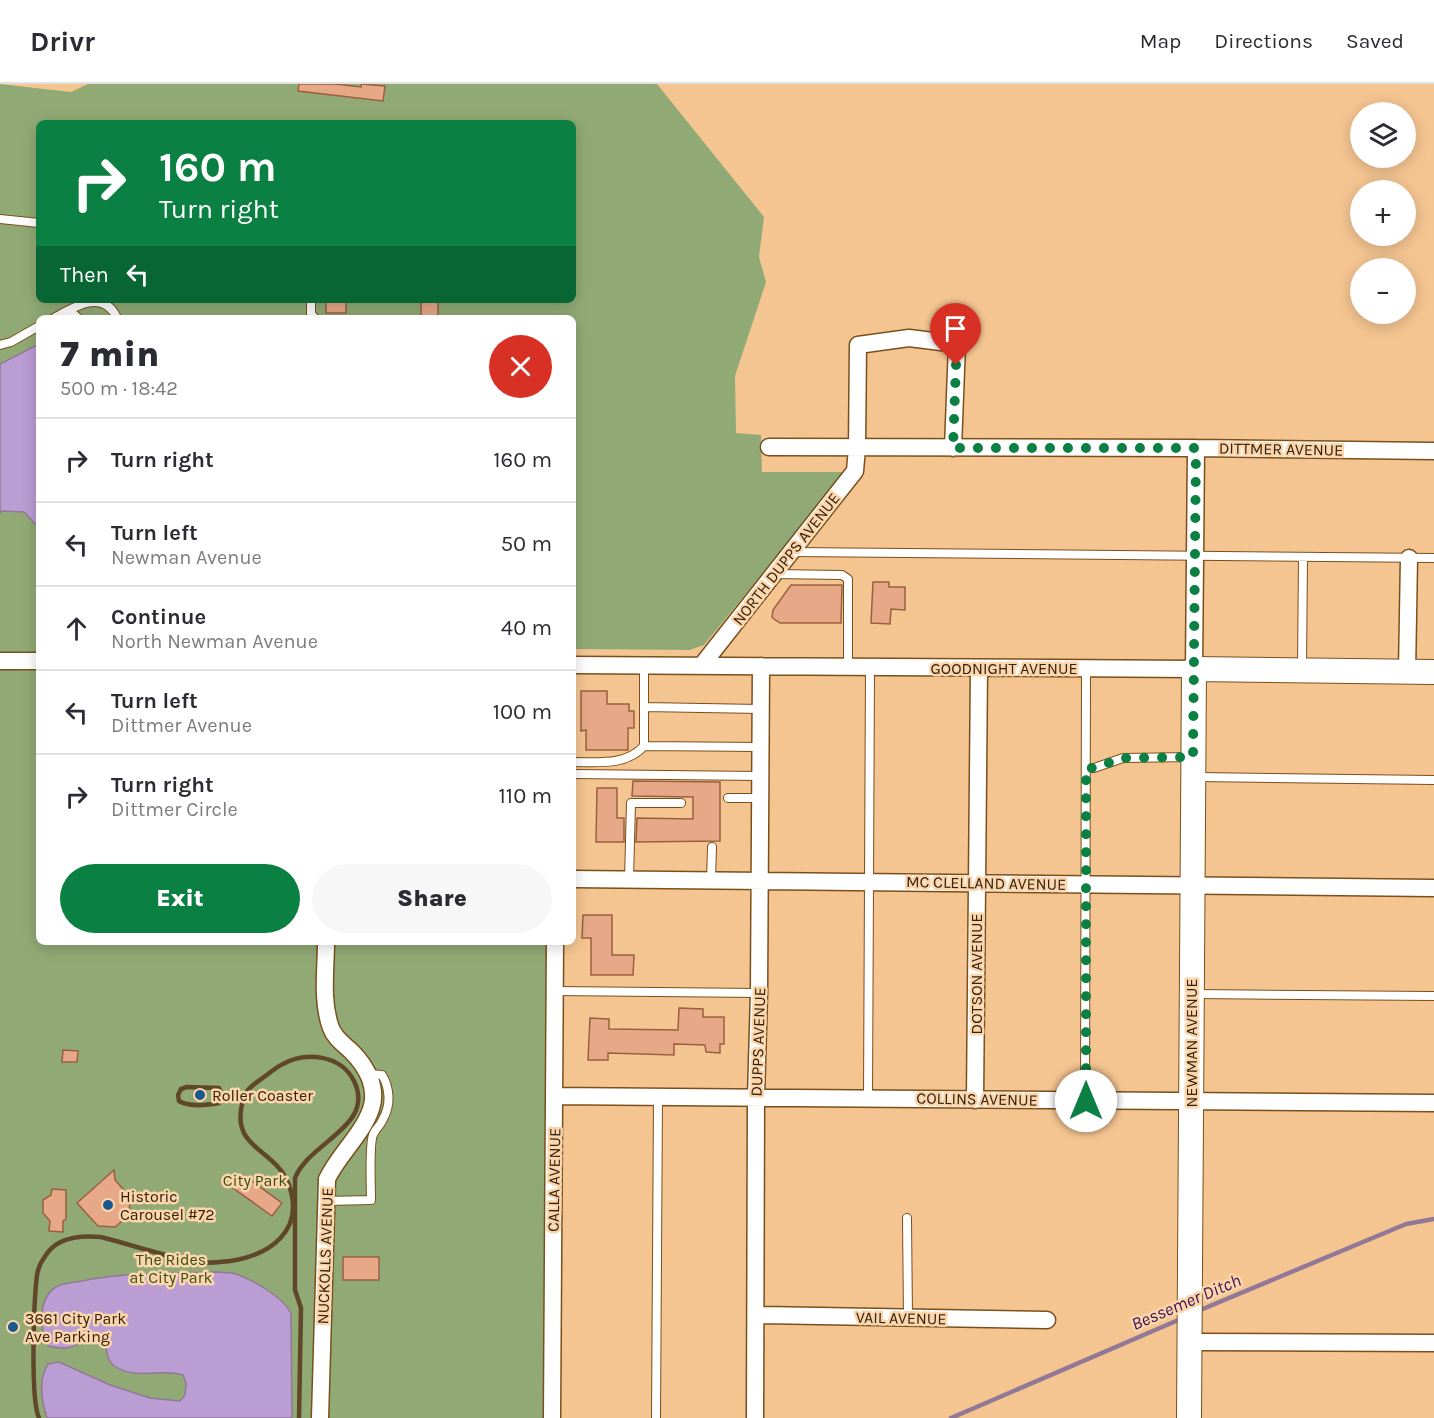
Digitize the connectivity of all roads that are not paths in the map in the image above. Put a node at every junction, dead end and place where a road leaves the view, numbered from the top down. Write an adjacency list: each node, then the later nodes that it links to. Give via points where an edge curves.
1 (0, 219): 2 (lane)
2 (36, 223)
3 (80, 303): 5 (lane)
4 (99, 303): 8 (lane, via 113,309)
5 (69, 309): 6 (lane); 7 (lane)
6 (59, 315)
7 (75, 315)
8 (116, 315)
9 (36, 328): 10 (lane)
10 (0, 345)
11 (769, 447): 12 (street, DITTMER AVENUE)
12 (857, 448): 13 (street, DITTMER AVENUE); 13 (street, NORTH DUPPS AVENUE, via 858,345 909,338 957,344); 16 (street, NORTH DUPPS AVENUE, via 855,471)
13 (953, 448): 14 (street, DITTMER AVENUE)
14 (1196, 448): 15 (street, DITTMER AVENUE); 17 (street)
15 (1434, 451)
16 (791, 552): 17 (lane); 21 (street, NORTH DUPPS AVENUE)
17 (1194, 556): 18 (lane); 32 (street)
18 (1303, 557): 19 (lane); 33 (lane)
19 (1409, 558): 20 (lane); 34 (street)
20 (1434, 558)
21 (773, 574): 26 (street, NORTH DUPPS AVENUE); 28 (lane, via 845,576 849,584)
22 (0, 661): 23 (street)
23 (36, 661)
24 (576, 665): 25 (street, GOODNIGHT AVENUE)
25 (644, 665): 26 (street, GOODNIGHT AVENUE); 36 (lane)
26 (702, 665): 27 (street, GOODNIGHT AVENUE)
27 (761, 666): 28 (street, GOODNIGHT AVENUE); 37 (street, DUPPS AVENUE)
28 (848, 667): 29 (street, GOODNIGHT AVENUE)
29 (870, 667): 30 (street, GOODNIGHT AVENUE); 56 (lane)
30 (979, 668): 31 (street, GOODNIGHT AVENUE); 57 (street, DOTSON AVENUE)
31 (1086, 668): 32 (street, GOODNIGHT AVENUE); 43 (lane)
32 (1194, 669): 33 (street, GOODNIGHT AVENUE); 42 (street, NEWMAN AVENUE)
33 (1302, 670): 34 (street, GOODNIGHT AVENUE)
34 (1407, 672): 35 (street, GOODNIGHT AVENUE)
35 (1434, 672)
36 (644, 707): 37 (lane); 38 (lane)
37 (761, 709): 39 (street, DUPPS AVENUE)
38 (644, 746): 39 (lane); 41 (lane, via 637,754)
39 (760, 747): 46 (street, DUPPS AVENUE)
40 (576, 762): 41 (lane)
41 (611, 762): 45 (lane)
42 (1193, 767): 43 (lane, via 1123,758); 47 (lane); 59 (street, NEWMAN AVENUE)
43 (1086, 768): 58 (lane)
44 (576, 774): 45 (lane)
45 (611, 775): 46 (lane)
46 (760, 776): 49 (street, DUPPS AVENUE)
47 (1434, 780)
48 (728, 798): 49 (lane)
49 (760, 798): 55 (street, DUPPS AVENUE)
50 (681, 803): 53 (lane, via 631,803)
51 (712, 847): 54 (lane)
52 (576, 879): 53 (street, MC CLELLAND AVENUE)
53 (629, 880): 54 (street, MC CLELLAND AVENUE)
54 (711, 881): 55 (street, MC CLELLAND AVENUE)
55 (759, 881): 56 (street, MC CLELLAND AVENUE); 64 (street, DUPPS AVENUE)
56 (869, 882): 57 (street, MC CLELLAND AVENUE); 71 (lane)
57 (977, 883): 58 (street, MC CLELLAND AVENUE); 72 (street, DOTSON AVENUE)
58 (1086, 884): 59 (street, MC CLELLAND AVENUE); 73 (lane)
59 (1193, 886): 60 (street, MC CLELLAND AVENUE); 65 (street, NEWMAN AVENUE)
60 (1434, 888)
61 (326, 945): 67 (street, via 326,1009 330,1026 334,1036)
62 (555, 945): 63 (street, CALLA AVENUE)
63 (555, 991): 64 (lane); 68 (street, CALLA AVENUE)
64 (759, 993): 70 (street, DUPPS AVENUE)
65 (1191, 993): 66 (lane); 74 (street, NEWMAN AVENUE)
66 (1434, 996)
67 (369, 1074): 76 (street, NUCKOLLS AVENUE, via 372,1108 327,1179); 76 (lane, via 382,1075 389,1094 384,1119 372,1135 371,1200)
68 (555, 1096): 69 (street, COLLINS AVENUE); 84 (street, CALLA AVENUE)
69 (658, 1098): 70 (street, COLLINS AVENUE); 85 (lane)
70 (756, 1098): 71 (street, COLLINS AVENUE); 78 (street, DUPPS AVENUE)
71 (868, 1098): 72 (street, COLLINS AVENUE)
72 (975, 1100): 73 (street, COLLINS AVENUE)
73 (1086, 1101): 74 (street, COLLINS AVENUE)
74 (1191, 1101): 75 (street, COLLINS AVENUE); 81 (street, NEWMAN AVENUE)
75 (1434, 1103)
76 (327, 1201): 83 (street, NUCKOLLS AVENUE)
77 (907, 1218): 79 (lane)
78 (756, 1315): 79 (street, VAIL AVENUE); 86 (street, DUPPS AVENUE)
79 (908, 1318): 80 (street, VAIL AVENUE)
80 (1047, 1320)
81 (1190, 1342): 82 (street); 87 (street, NEWMAN AVENUE)
82 (1434, 1343)
83 (320, 1418)
84 (552, 1418)
85 (656, 1418)
86 (755, 1418)
87 (1189, 1418)

